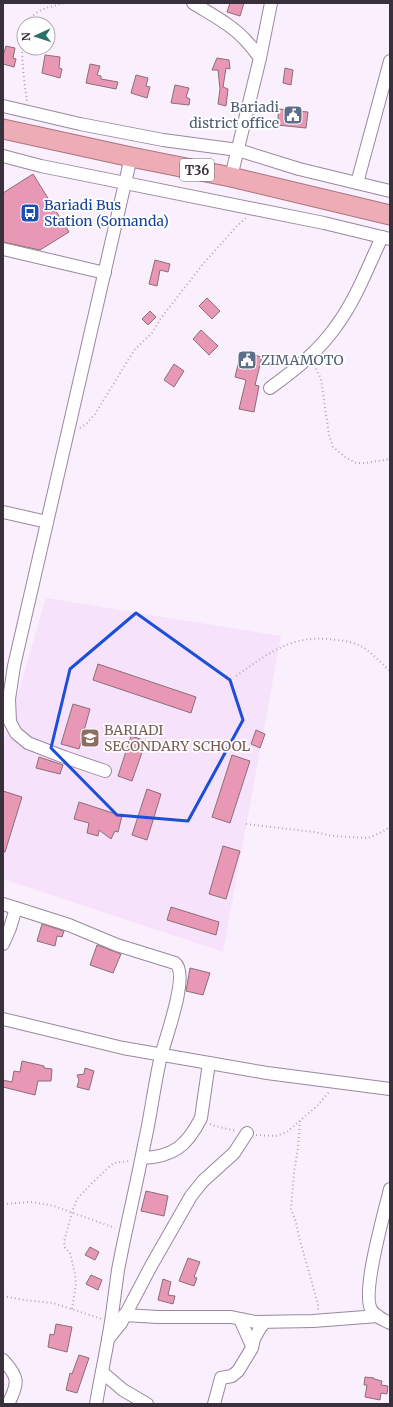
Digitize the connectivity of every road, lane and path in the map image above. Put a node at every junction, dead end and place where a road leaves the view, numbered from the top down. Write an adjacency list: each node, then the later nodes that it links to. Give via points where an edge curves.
1 (65, 3): 4 (path, via 47,7)
2 (193, 3): 6 (street, via 239,34)
3 (271, 3): 6 (street)
4 (32, 16)
5 (23, 56): 9 (path)
6 (260, 58): 11 (street)
7 (390, 61): 16 (street)
8 (3, 106): 9 (street)
9 (28, 112): 11 (street, via 163,140)
10 (3, 129): 13 (highway, T36)
11 (238, 150): 14 (street); 16 (street, via 299,169)
12 (3, 156): 15 (street)
13 (131, 157): 14 (highway, T36); 15 (street)
14 (231, 177): 19 (highway, T36)
15 (125, 183): 18 (street); 22 (street)
16 (357, 183): 17 (street)
17 (390, 191)
18 (256, 210): 20 (street); 25 (path, via 237,226 203,264 152,333 136,349 95,414)
19 (390, 215)
20 (386, 238): 23 (street, via 337,325)
21 (3, 250): 22 (street)
22 (105, 273): 25 (street)
23 (308, 357): 24 (street); 26 (path, via 321,379 333,447 356,463)
24 (270, 388)
25 (68, 436): 28 (street)
26 (390, 459)
27 (3, 512): 28 (street)
28 (47, 522): 29 (street)
29 (8, 665): 32 (street, via 10,722 16,733 28,743)
30 (390, 671): 31 (path, via 367,650 350,642 316,638 283,646)
31 (236, 676)
32 (105, 771)
33 (246, 824): 34 (path, via 333,836 368,838)
34 (389, 829)
35 (3, 904): 36 (street)
36 (16, 908): 37 (street); 39 (street, via 178,965 179,983 175,1009)
37 (3, 944)
38 (3, 1019): 39 (street)
39 (162, 1055): 40 (street); 46 (street)
40 (209, 1063): 41 (street, via 267,1074); 43 (street)
41 (338, 1082): 42 (street); 44 (path)
42 (390, 1089)
43 (200, 1118): 45 (path, via 215,1126); 46 (street, via 179,1148 157,1157)
44 (300, 1121): 45 (path, via 287,1132 276,1136); 56 (path, via 292,1209 318,1304)
45 (247, 1133): 53 (street, via 234,1153 202,1181 191,1196)
46 (142, 1158): 49 (path, via 110,1166 77,1199); 50 (street)
47 (390, 1192): 54 (street, via 368,1294 371,1311)
48 (3, 1204): 49 (path, via 32,1202)
49 (72, 1212): 50 (path); 52 (path, via 64,1242 70,1253 75,1274)
50 (125, 1233): 57 (street)
51 (3, 1297): 52 (path, via 53,1303)
52 (72, 1309): 57 (path)
53 (124, 1315): 55 (street); 60 (street)
54 (378, 1316): 56 (street); 59 (street)
55 (240, 1319): 58 (street); 61 (street)
56 (318, 1320): 58 (street)
57 (111, 1322): 60 (street)
58 (265, 1322): 61 (street)
59 (390, 1323)
60 (108, 1340): 63 (street)
61 (252, 1346): 67 (street, via 238,1371 232,1376 221,1378)
62 (3, 1360): 64 (street, via 16,1379)
63 (102, 1372): 65 (street); 66 (street)
64 (8, 1404)
65 (96, 1404)
66 (147, 1404)
67 (214, 1404)

